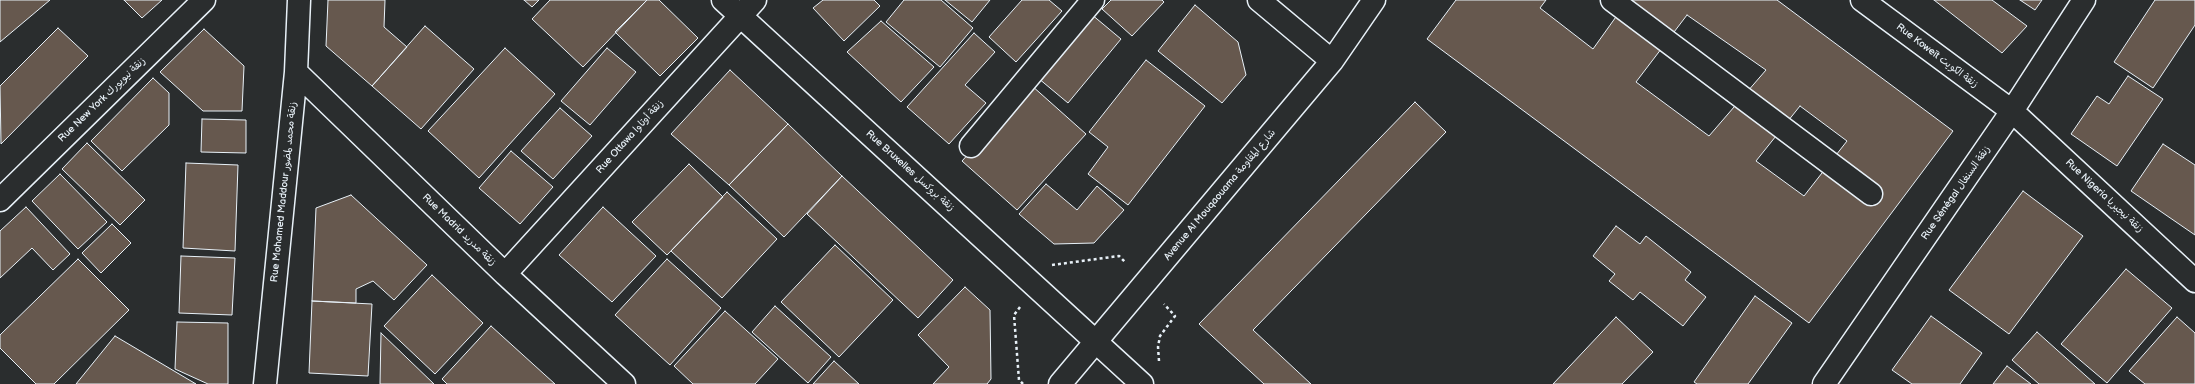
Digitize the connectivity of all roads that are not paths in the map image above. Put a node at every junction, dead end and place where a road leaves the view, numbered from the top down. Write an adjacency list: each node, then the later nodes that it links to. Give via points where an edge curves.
1 (204, 0): 17 (street, Rue New York زنقة نيويورك)
2 (300, 0): 13 (street, Rue Mohamed Maddour زنقة محمد لمضور)
3 (723, 0): 11 (street, Rue Bruxelles زنقة بروكسل)
4 (755, 0): 11 (street, Rue Ottawa زنقة أوتاوا)
5 (1092, 0): 15 (street)
6 (1259, 0): 12 (street)
7 (1374, 0): 12 (street, Avenue Al Mouqaouama شارع المقاومة)
8 (1612, 0): 16 (street)
9 (1862, 0): 14 (street, Rue Koweït زنقة الكويت)
10 (2084, 0): 14 (street, Rue Sénégal زنقة السنغال)
11 (740, 16): 18 (street, Rue Ottawa زنقة أوتاوا); 20 (street, Rue Bruxelles زنقة بروكسل)
12 (1332, 61): 20 (street, Avenue Al Mouqaouama شارع المقاومة)
13 (296, 72): 18 (street, Rue Madrid زنقة مدريد); 21 (street, Rue Mohamed Maddour زنقة محمد لمضور)
14 (2012, 111): 19 (street, Rue Nigeria زنقة نيجيريا); 25 (street, Rue Sénégal زنقة السنغال)
15 (971, 146)
16 (1871, 194)
17 (0, 200)
18 (505, 274): 22 (street, Rue Madrid زنقة مدريد)
19 (2195, 281)
20 (1097, 342): 23 (street, Avenue Al Mouqaouama شارع المقاومة); 24 (street, Rue Bruxelles زنقة بروكسل)
21 (265, 384)
22 (624, 384)
23 (1060, 384)
24 (1142, 384)
25 (1824, 384)

